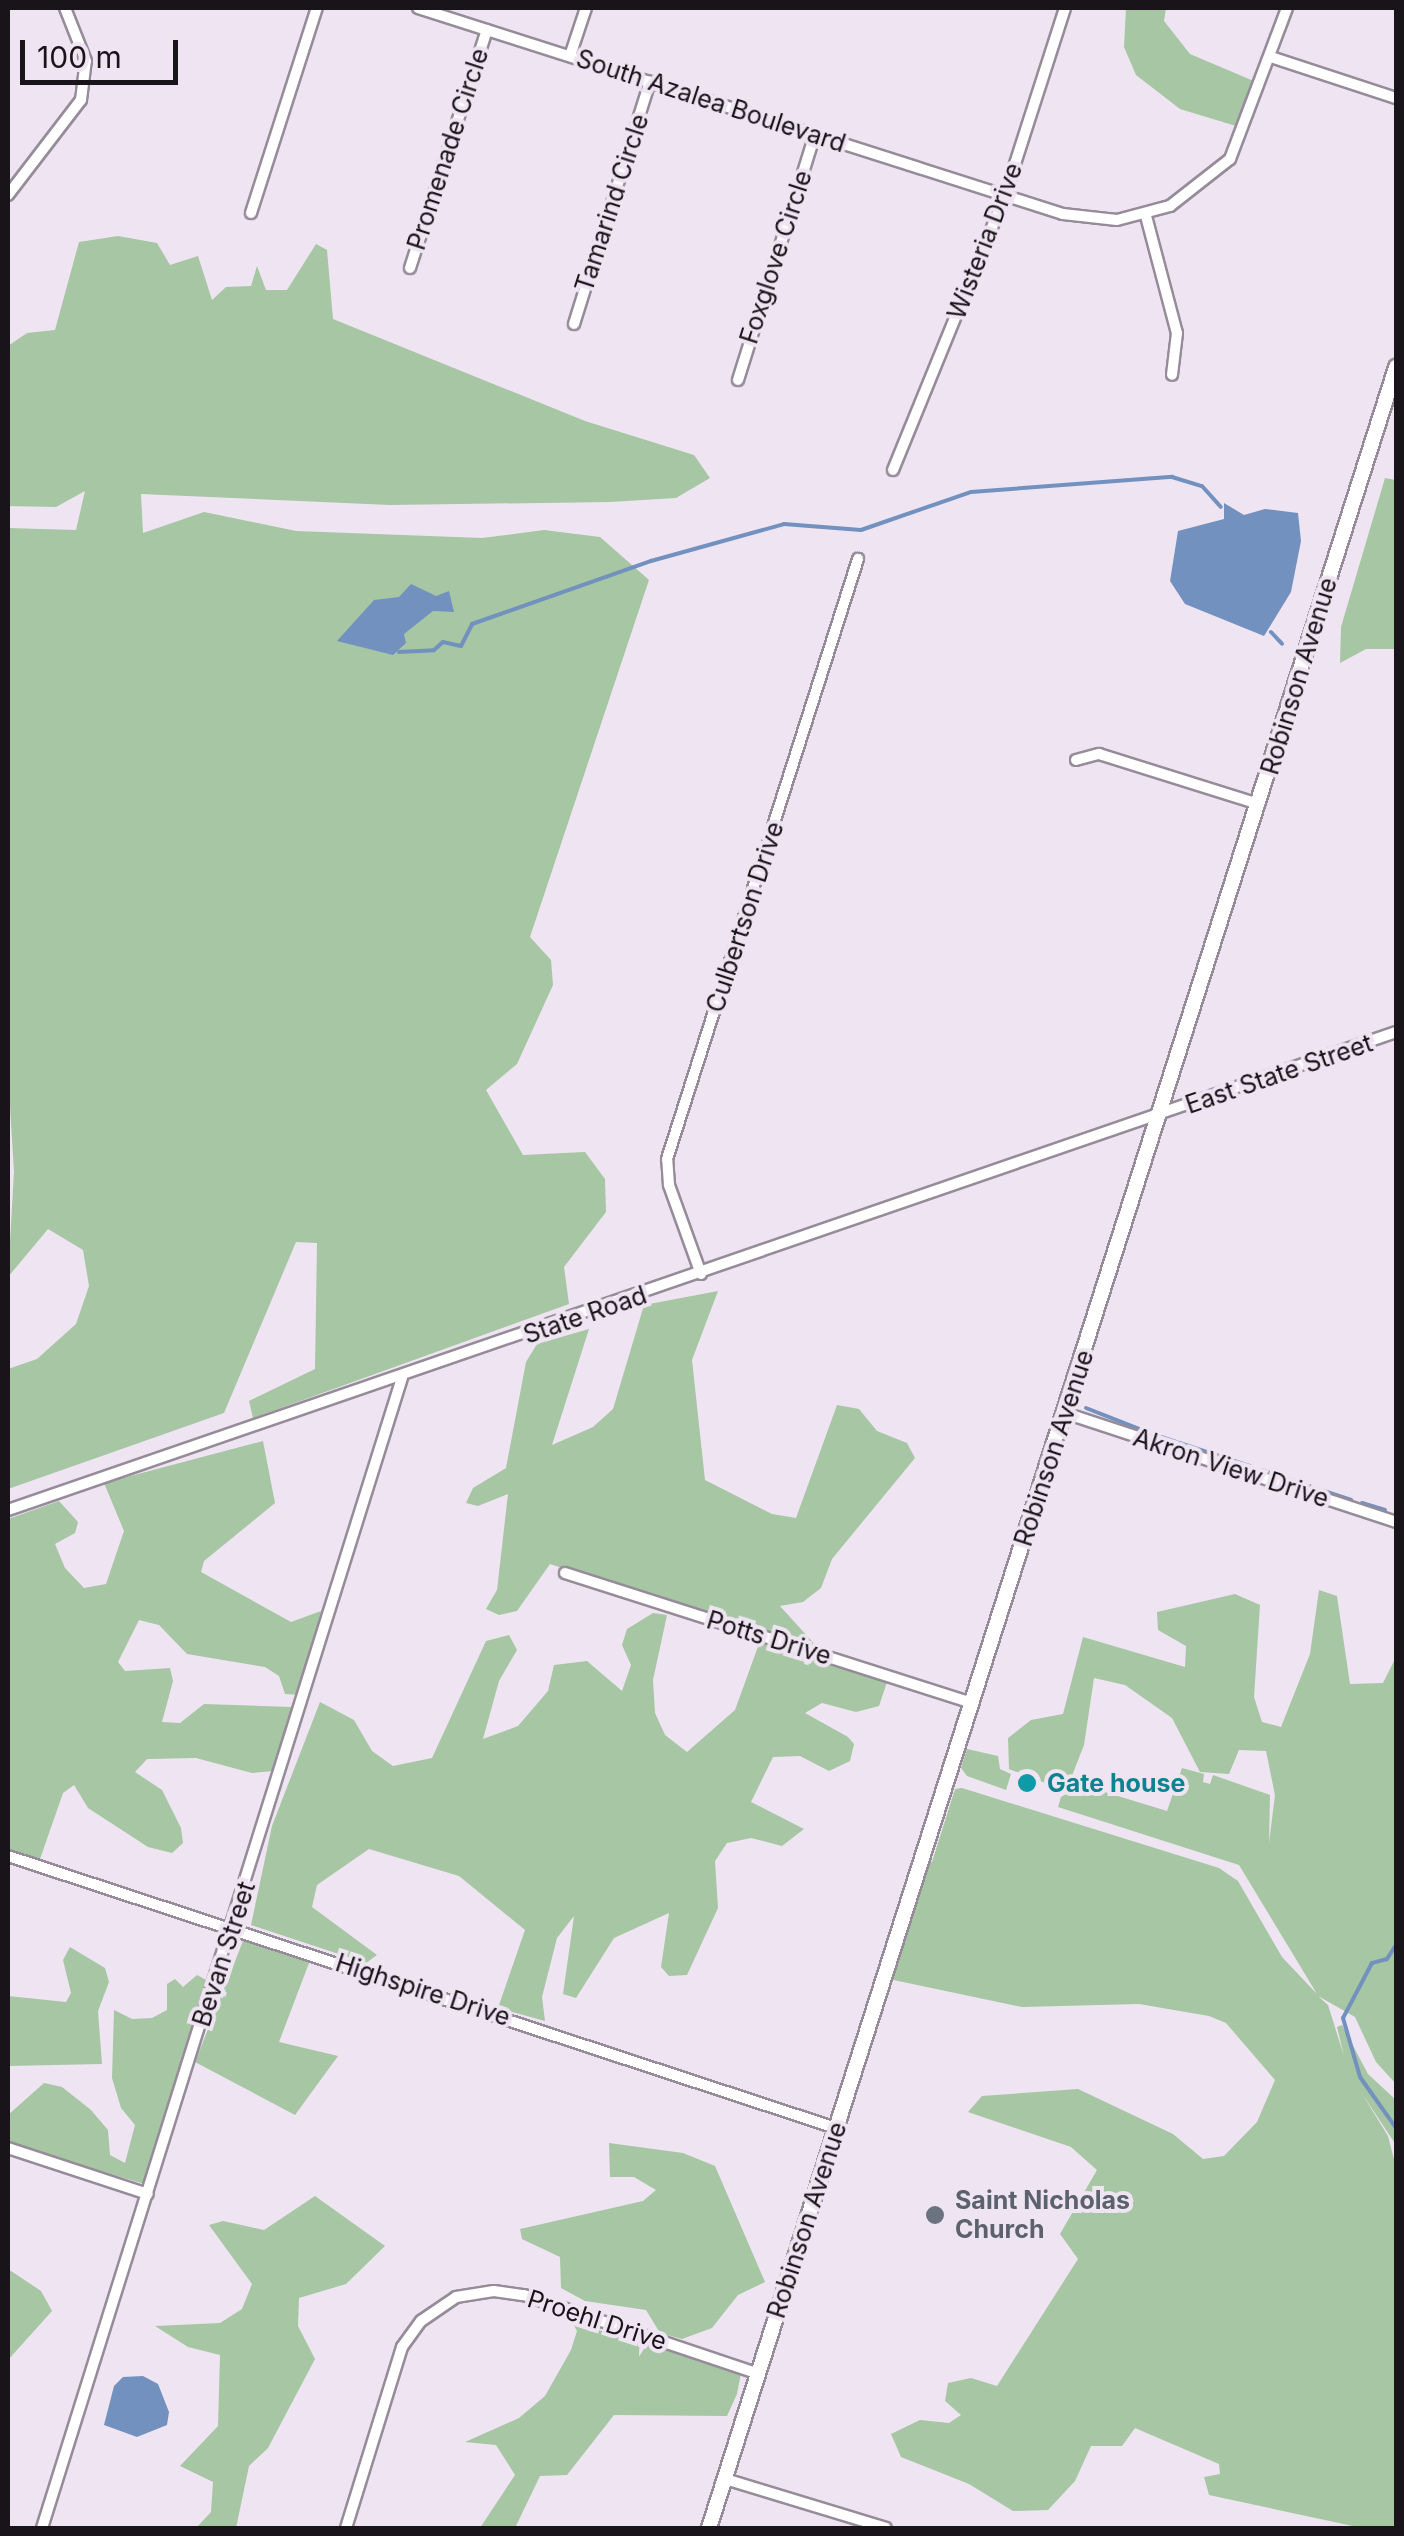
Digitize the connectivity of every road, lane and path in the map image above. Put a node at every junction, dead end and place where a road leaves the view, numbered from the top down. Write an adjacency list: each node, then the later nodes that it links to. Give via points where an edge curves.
1 (64, 8): 13 (street, via 86,61 74,116)
2 (317, 8): 15 (street)
3 (418, 8): 7 (street, South Azalea Boulevard)
4 (586, 8): 8 (street)
5 (1065, 8): 14 (street, Wisteria Drive)
6 (1286, 8): 9 (street)
7 (486, 30): 8 (street, South Azalea Boulevard); 17 (street, Promenade Circle)
8 (570, 56): 10 (street, South Azalea Boulevard)
9 (1271, 58): 11 (street); 16 (street, via 1230,159 1188,196)
10 (650, 82): 12 (street, South Azalea Boulevard); 18 (street, Tamarind Circle)
11 (1396, 98)
12 (815, 135): 14 (street, South Azalea Boulevard); 21 (street, Foxglove Circle)
13 (8, 195)
14 (1004, 195): 16 (street, South Azalea Boulevard, via 1080,217); 23 (street, Wisteria Drive)
15 (251, 213)
16 (1146, 216): 20 (street, via 1177,333)
17 (410, 268)
18 (574, 324)
19 (1396, 367): 22 (main road, Robinson Avenue)
20 (1172, 375)
21 (738, 380)
22 (1392, 395): 26 (main road, Robinson Avenue)
23 (893, 470)
24 (858, 560): 29 (street, Culbertson Drive, via 668,1160 669,1186)
25 (1076, 760): 26 (street, via 1099,754)
26 (1259, 804): 28 (main road, Robinson Avenue)
27 (1396, 1032): 28 (street, East State Street)
28 (1161, 1115): 29 (street, State Road); 31 (main road, Robinson Avenue)
29 (702, 1274): 30 (street, State Road)
30 (402, 1378): 32 (street, State Road); 37 (street, Bevan Street)
31 (1066, 1413): 33 (street, Akron View Drive); 35 (main road, Robinson Avenue)
32 (8, 1510)
33 (1396, 1522)
34 (564, 1573): 35 (street, Potts Drive)
35 (973, 1703): 38 (main road, Robinson Avenue)
36 (8, 1856): 37 (street, Highspire Drive)
37 (233, 1927): 38 (street, Highspire Drive); 40 (street, Bevan Street)
38 (836, 2128): 41 (main road, Robinson Avenue)
39 (8, 2148): 40 (street)
40 (148, 2194): 43 (street, Bevan Street)
41 (759, 2374): 42 (main road, Robinson Avenue); 44 (street, Proehl Drive, via 524,2295 494,2290 456,2297 421,2321 402,2348)
42 (725, 2480): 45 (main road, Robinson Avenue); 46 (street)
43 (42, 2528)
44 (346, 2528)
45 (709, 2528)
46 (886, 2528)

